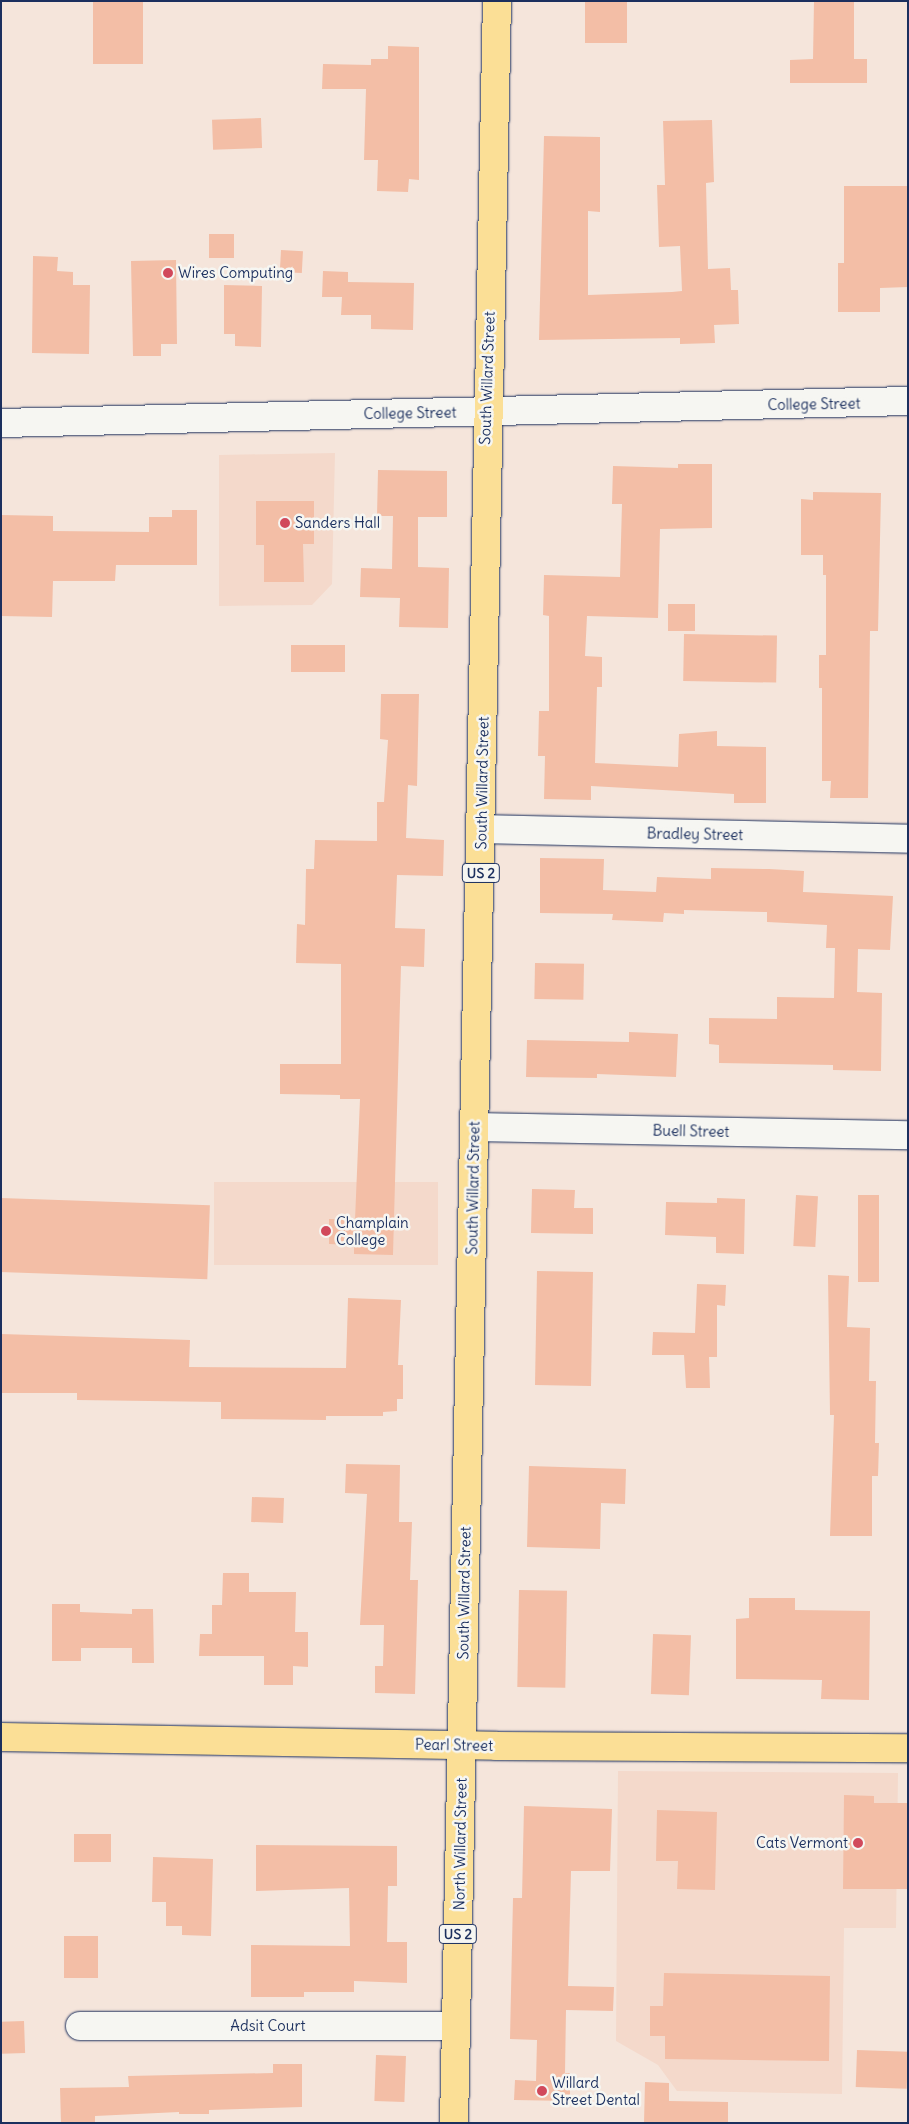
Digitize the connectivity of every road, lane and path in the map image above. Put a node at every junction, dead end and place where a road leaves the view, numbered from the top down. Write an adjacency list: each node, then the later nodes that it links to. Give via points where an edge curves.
1 (496, 1): 3 (main road, South Willard Street / US 2)
2 (908, 402): 3 (street, College Street)
3 (487, 412): 4 (street, College Street); 5 (main road, South Willard Street / US 2)
4 (1, 423)
5 (482, 828): 6 (street, Bradley Street); 7 (main road, South Willard Street / US 2)
6 (908, 839)
7 (475, 1127): 8 (street, Buell Street); 10 (main road, South Willard Street / US 2)
8 (908, 1135)
9 (1, 1737): 10 (main road, Pearl Street)
10 (462, 1746): 11 (main road, Pearl Street); 13 (main road, North Willard Street / US 2)
11 (908, 1748)
12 (80, 2026): 13 (street, Adsit Court)
13 (456, 2026): 14 (main road, North Willard Street / US 2)
14 (454, 2123)

